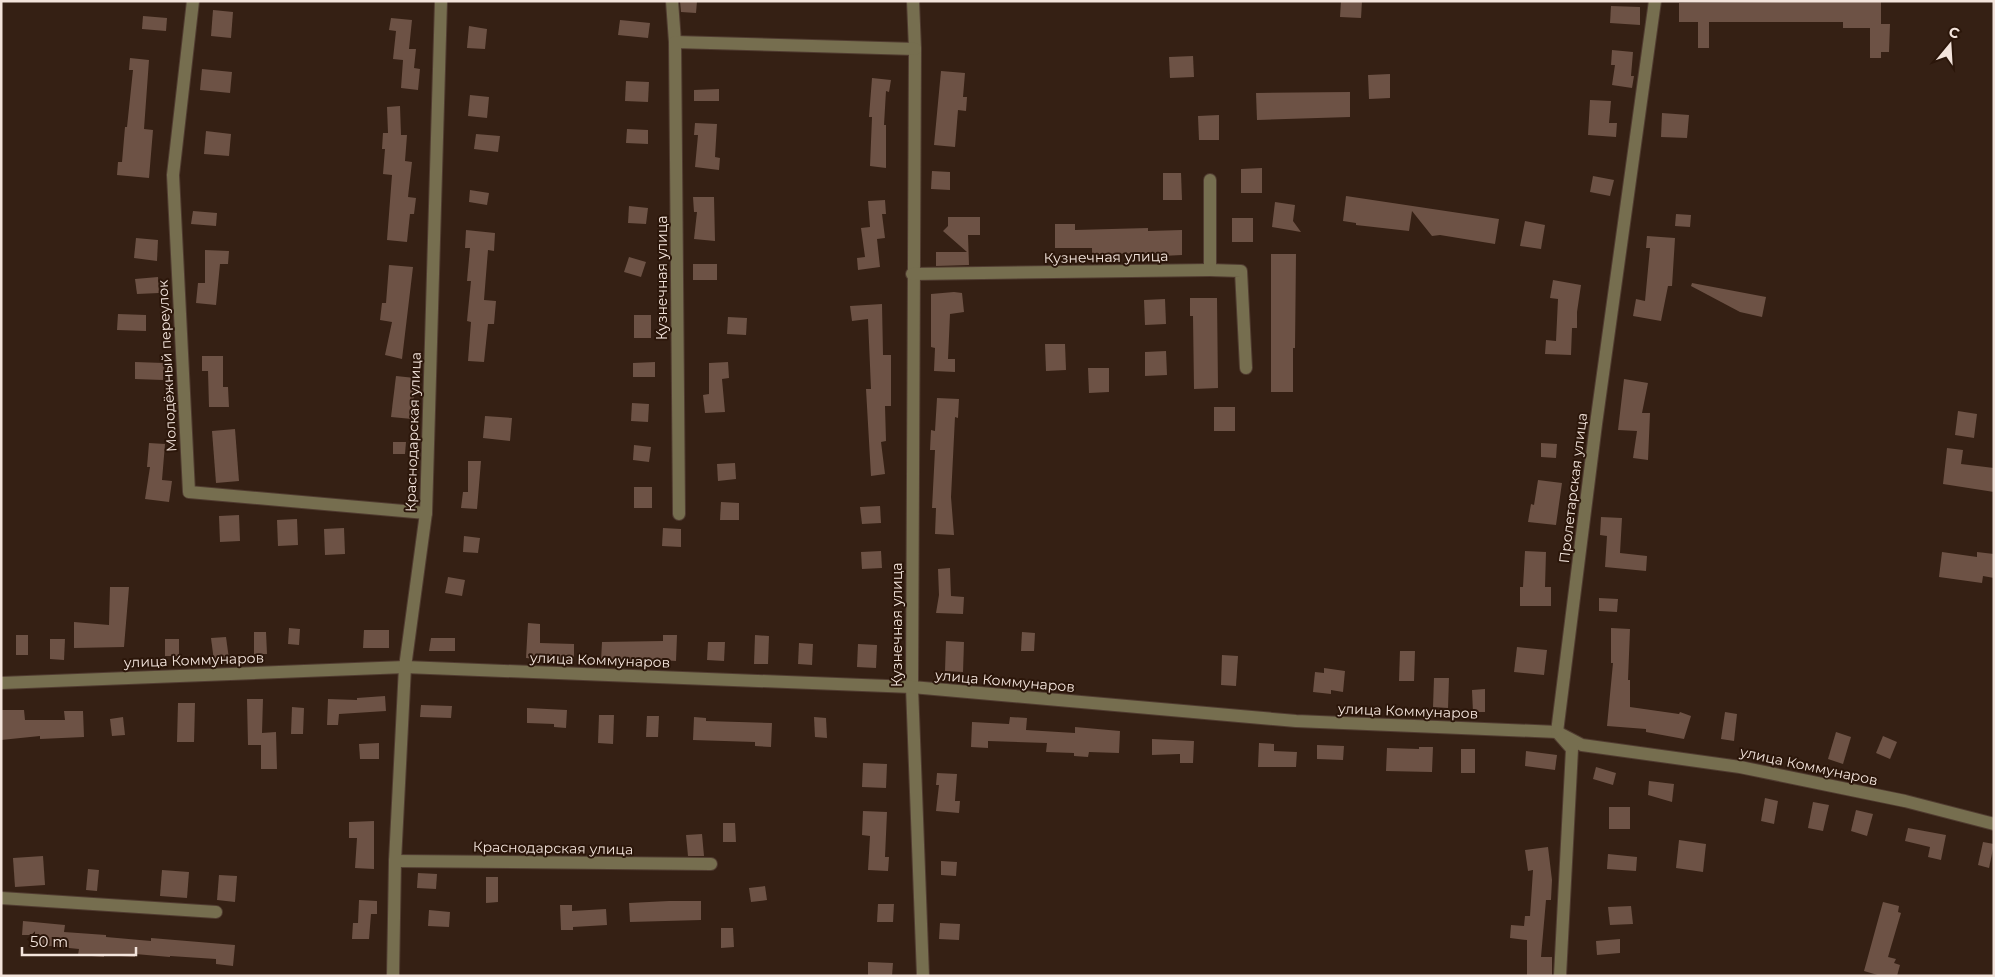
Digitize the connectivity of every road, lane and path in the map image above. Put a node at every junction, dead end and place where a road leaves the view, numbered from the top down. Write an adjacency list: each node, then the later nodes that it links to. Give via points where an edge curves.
1 (192, 1): 12 (street, Молодёжный переулок, via 173,174 189,492)
2 (441, 1): 12 (street, Краснодарская улица)
3 (672, 1): 6 (street, Кузнечная улица)
4 (913, 1): 7 (street, Кузнечная улица)
5 (1655, 1): 17 (street, Пролетарская улица)
6 (675, 42): 7 (street); 13 (street, Кузнечная улица)
7 (915, 49): 10 (street, Кузнечная улица)
8 (1210, 180): 9 (street)
9 (1210, 270): 10 (street, Кузнечная улица); 11 (street, Кузнечная улица, via 1241,271)
10 (912, 274): 16 (street, Кузнечная улица)
11 (1246, 368)
12 (426, 514): 14 (street, Краснодарская улица)
13 (678, 514)
14 (405, 667): 15 (street, улица Коммунаров); 16 (street, улица Коммунаров); 19 (street, Краснодарская улица)
15 (1, 683)
16 (912, 688): 17 (street, улица Коммунаров, via 1296,721); 24 (street, Кузнечная улица)
17 (1557, 732): 18 (street, улица Коммунаров, via 1582,745 1740,767 1905,801); 25 (street, via 1572,749)
18 (1994, 824)
19 (395, 861): 20 (street, Краснодарская улица); 23 (street, Краснодарская улица)
20 (711, 864)
21 (1, 898): 22 (street)
22 (216, 912)
23 (393, 976)
24 (923, 976)
25 (1560, 976)

